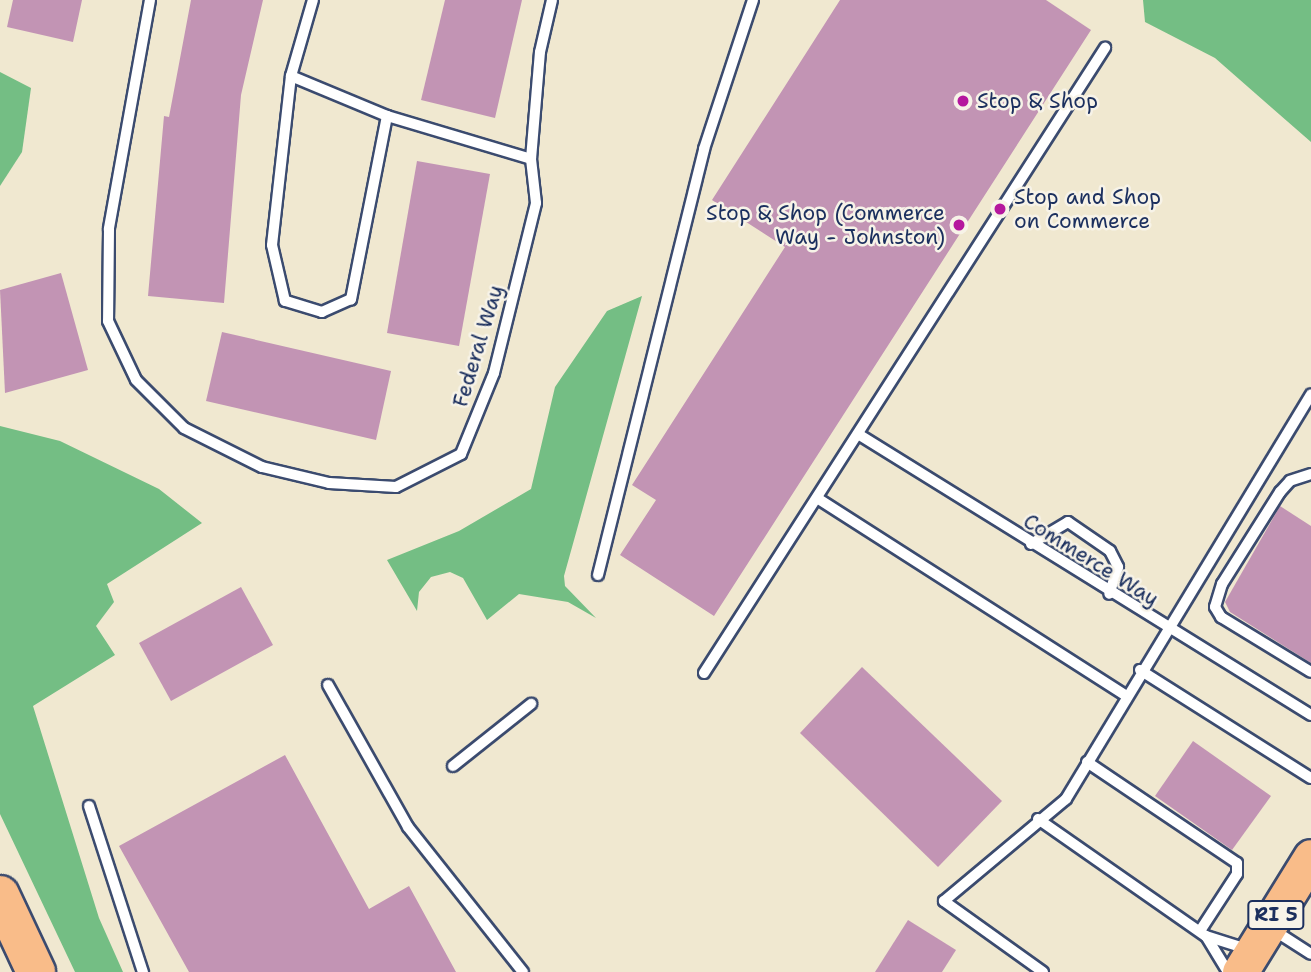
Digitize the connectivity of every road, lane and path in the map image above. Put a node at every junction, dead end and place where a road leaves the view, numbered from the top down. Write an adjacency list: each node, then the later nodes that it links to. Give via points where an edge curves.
1 (150, 0): 8 (lane, Federal Way, via 109,229 108,321 136,380 184,428 261,467 329,484 396,487 461,454 494,373 523,265 536,203)
2 (313, 0): 6 (lane)
3 (552, 0): 8 (lane, Federal Way, via 540,52)
4 (753, 0): 14 (lane, via 704,149)
5 (1105, 48): 10 (lane)
6 (291, 76): 7 (lane); 7 (lane, via 272,245 285,301 322,312 351,299)
7 (387, 116): 8 (lane)
8 (531, 159)
9 (1311, 394): 16 (lane)
10 (858, 434): 12 (lane); 13 (lane, Commerce Way)
11 (1311, 474): 18 (lane, via 1290,481 1280,492 1222,584 1215,607 1221,617)
12 (817, 498): 19 (lane); 21 (lane)
13 (1031, 544): 15 (lane, Commerce Way); 15 (lane, via 1068,522 1110,551 1118,567)
14 (598, 575)
15 (1109, 594): 16 (lane, Commerce Way)
16 (1165, 629): 17 (lane, Commerce Way); 23 (lane)
17 (1140, 670): 21 (lane, Commerce Way); 26 (lane)
18 (1311, 672)
19 (704, 673)
20 (328, 685): 36 (lane, via 408,827)
21 (1125, 695): 24 (lane, Commerce Way)
22 (531, 704): 25 (lane)
23 (1311, 715)
24 (1087, 762): 28 (lane, Commerce Way, via 1066,799); 31 (lane, via 1237,863 1237,873)
25 (453, 766)
26 (1311, 778)
27 (89, 806): 35 (lane)
28 (1038, 819): 31 (lane); 37 (lane, Commerce Way, via 944,901)
29 (1311, 857): 33 (main road, RI 5)
30 (0, 895): 34 (highway)
31 (1203, 933): 33 (lane); 33 (lane)
32 (1311, 954): 33 (lane)
33 (1248, 955)
34 (36, 972)
35 (143, 972)
36 (523, 972)
37 (1043, 972)

